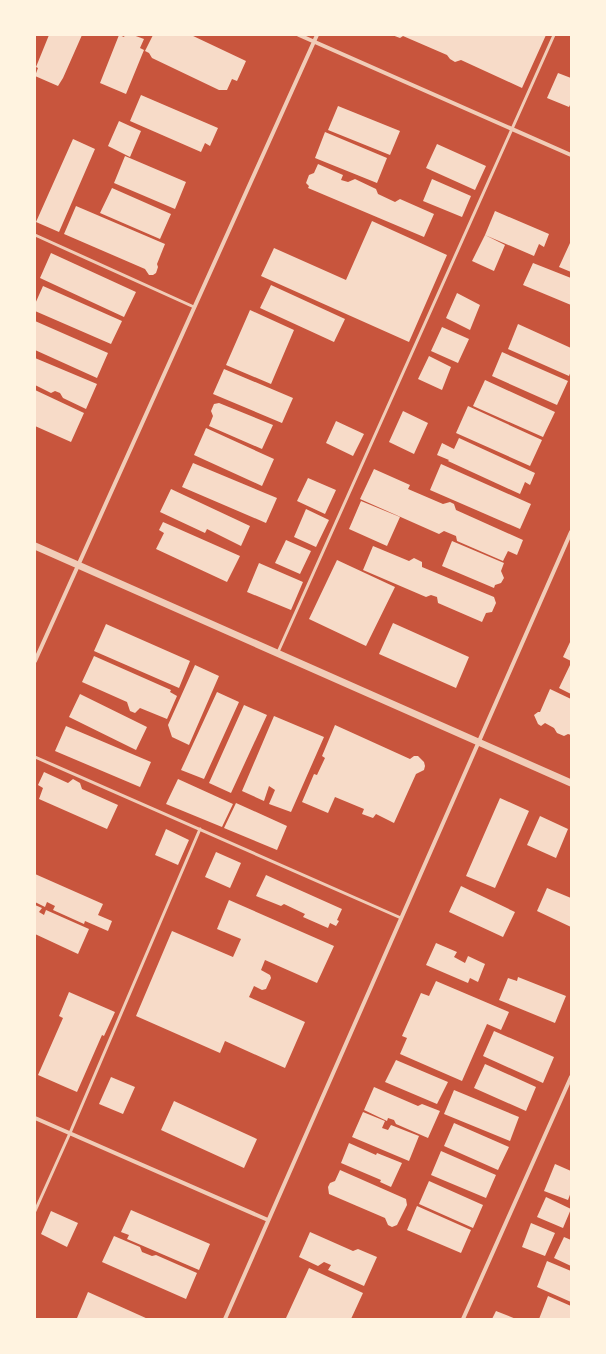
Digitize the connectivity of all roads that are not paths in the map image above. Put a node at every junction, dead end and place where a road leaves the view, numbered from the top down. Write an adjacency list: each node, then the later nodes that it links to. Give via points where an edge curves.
1 (299, 35): 4 (street)
2 (317, 35): 4 (street)
3 (554, 35): 5 (lane)
4 (314, 41): 5 (street); 8 (street)
5 (512, 129): 6 (street); 12 (lane)
6 (571, 155)
7 (35, 236): 8 (lane)
8 (194, 307): 11 (street)
9 (571, 532): 14 (street)
10 (35, 546): 11 (street)
11 (78, 566): 12 (street); 13 (street)
12 (277, 654): 14 (street)
13 (35, 661)
14 (478, 742): 16 (street); 18 (street)
15 (35, 757): 17 (lane)
16 (571, 783)
17 (200, 829): 18 (lane); 21 (lane)
18 (401, 918): 23 (street)
19 (571, 1076): 25 (street)
20 (35, 1118): 21 (street)
21 (70, 1133): 22 (lane); 23 (street)
22 (35, 1211)
23 (268, 1220): 24 (street)
24 (225, 1319)
25 (464, 1319)

